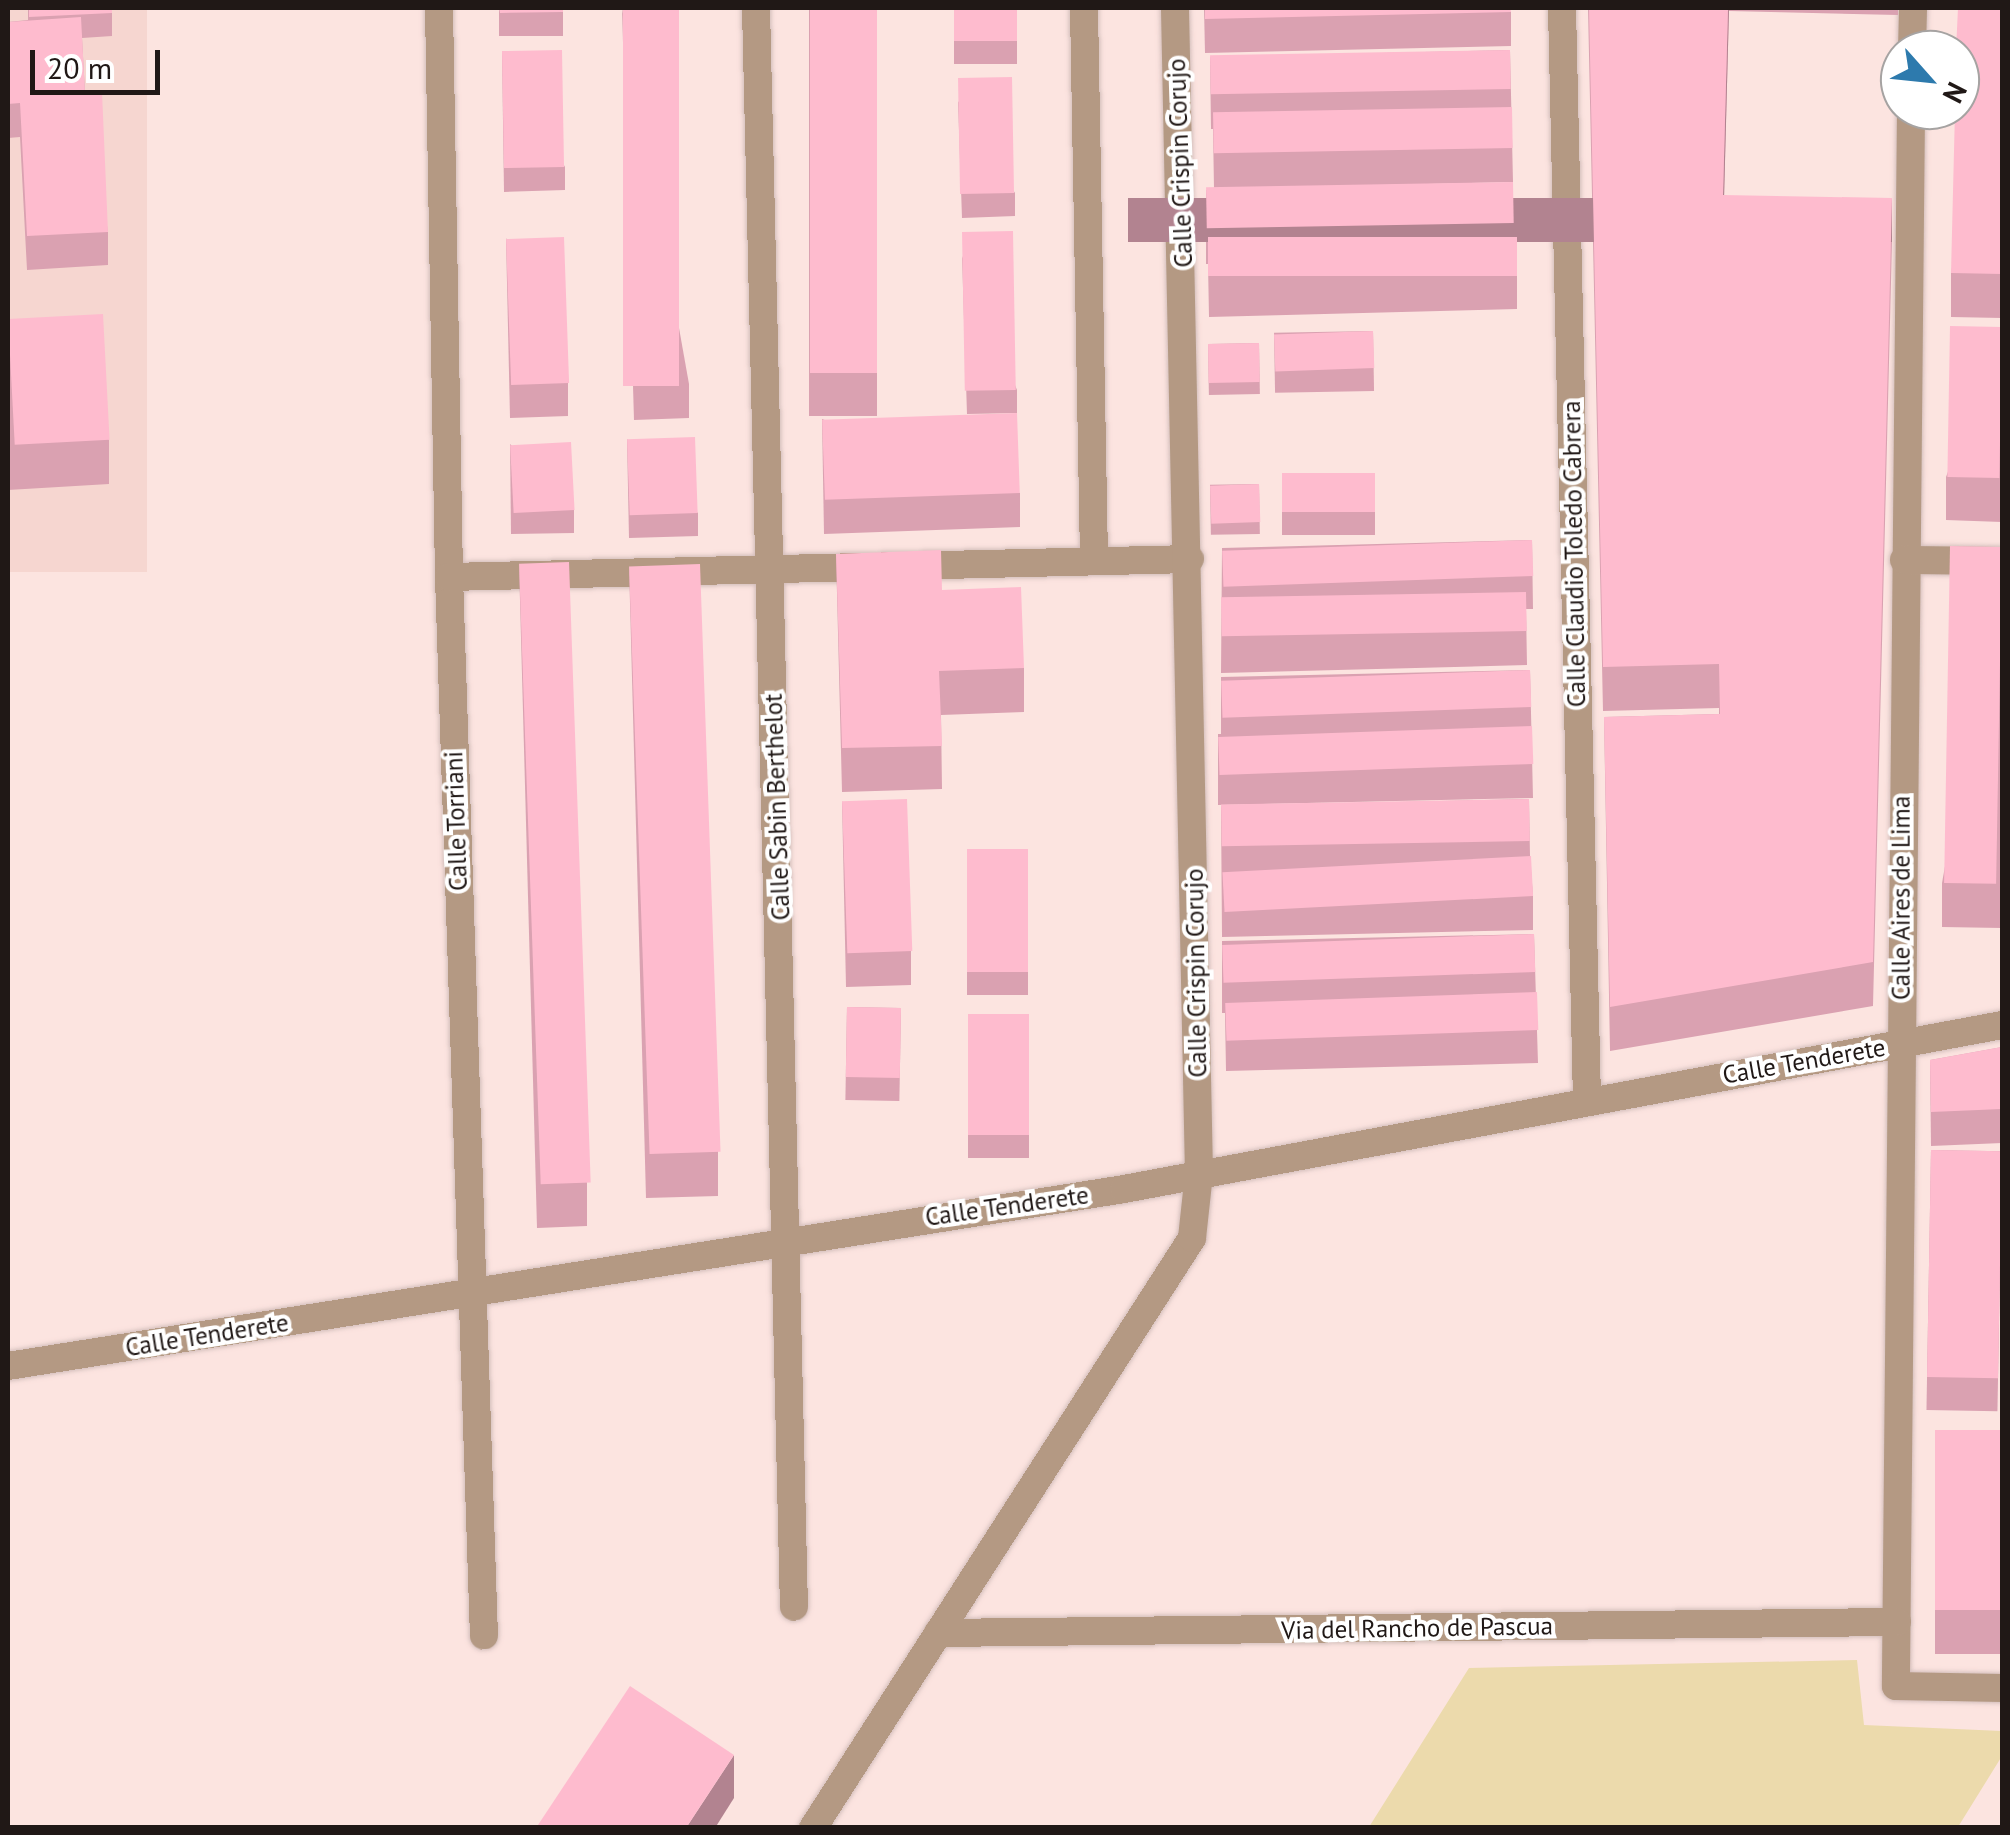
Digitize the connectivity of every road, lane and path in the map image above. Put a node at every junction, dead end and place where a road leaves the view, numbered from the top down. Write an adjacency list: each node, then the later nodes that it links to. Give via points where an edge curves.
1 (439, 8): 12 (street, Calle Torriani)
2 (756, 8): 11 (street, Calle Sabin Berthelot)
3 (1084, 8): 10 (street)
4 (1175, 8): 7 (street, Calle Crispin Corujo)
5 (1562, 8): 15 (street, Calle Claudio Toledo Cabrera)
6 (1911, 130): 8 (street, Calle Aires de Lima)
7 (1190, 559): 10 (street); 16 (street, Calle Crispin Corujo)
8 (1904, 560): 9 (street); 14 (street, Calle Aires de Lima)
9 (2002, 560)
10 (1094, 561): 11 (street)
11 (770, 568): 12 (street); 17 (street, Calle Sabin Berthelot)
12 (449, 577): 18 (street, Calle Torriani)
13 (2002, 1025): 14 (street, Calle Tenderete)
14 (1900, 1044): 15 (street, Calle Tenderete); 21 (street, Calle Aires de Lima)
15 (1587, 1100): 16 (street, Calle Tenderete)
16 (1199, 1174): 17 (street, Calle Tenderete); 22 (street, Calle Crispin Corujo, via 1192,1238)
17 (790, 1238): 18 (street, Calle Tenderete); 20 (street, Calle Sabin Berthelot)
18 (470, 1292): 19 (street, Calle Tenderete); 23 (street, Calle Torriani)
19 (8, 1366)
20 (794, 1608)
21 (1897, 1622): 22 (street, Via del Rancho de Pascua); 24 (street, Calle Aires de Lima, via 1896,1686)
22 (938, 1633): 25 (street, Calle Crispin Corujo)
23 (484, 1635)
24 (2002, 1688)
25 (814, 1828)

